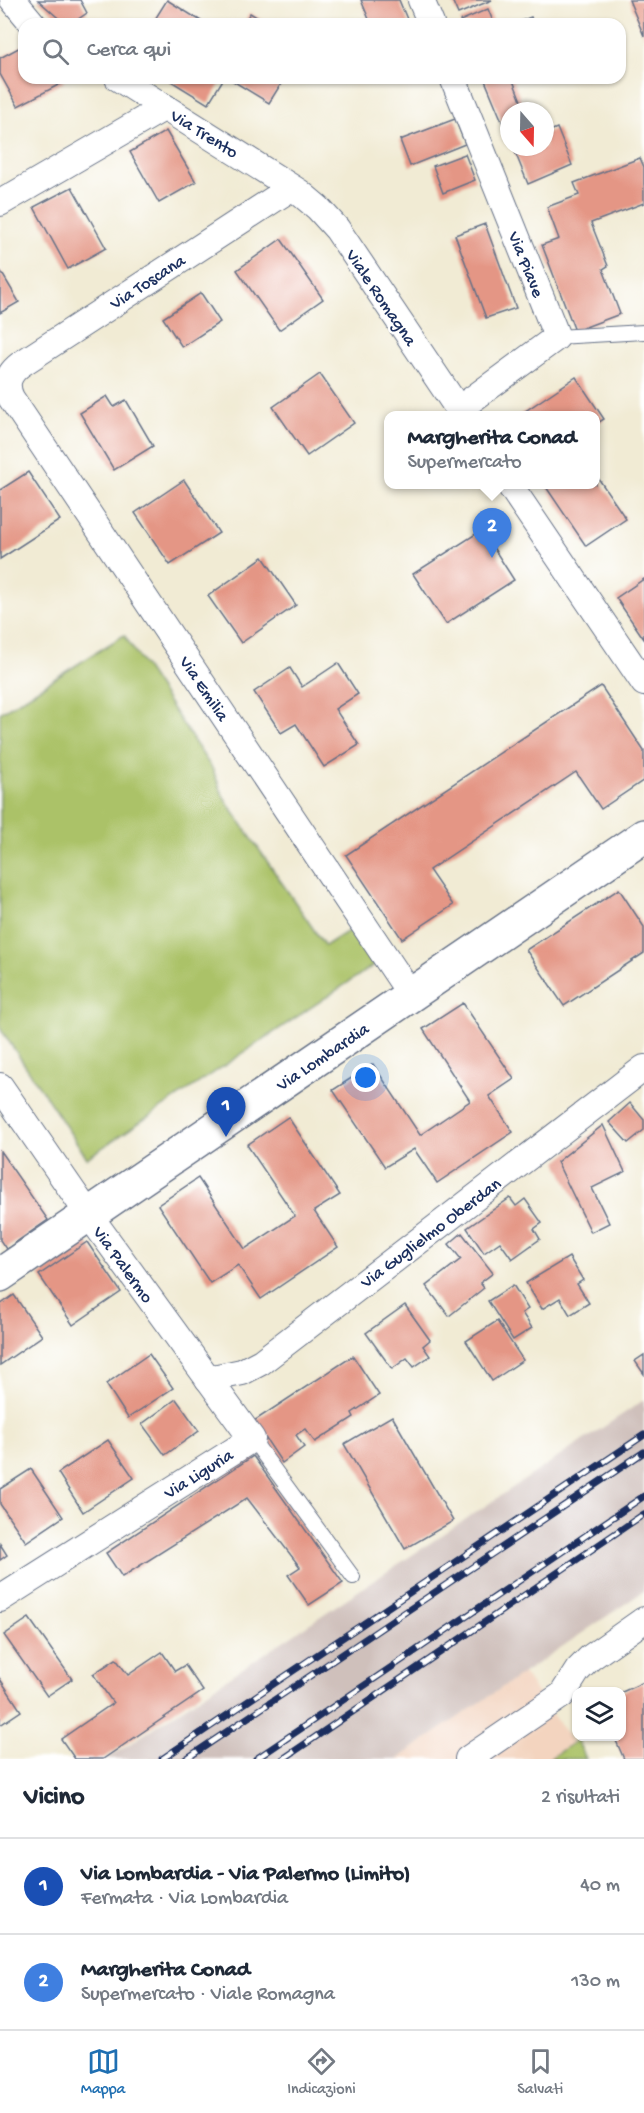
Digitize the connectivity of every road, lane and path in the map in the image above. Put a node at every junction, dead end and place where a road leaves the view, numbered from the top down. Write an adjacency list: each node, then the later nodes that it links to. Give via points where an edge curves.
1 (13, 0): 3 (street)
2 (421, 0): 4 (street)
3 (28, 18)
4 (428, 18)
5 (127, 84): 7 (street, Via Trento)
6 (455, 84): 11 (street, Via Piave)
7 (165, 108): 8 (street, Via Trento); 9 (street)
8 (291, 188): 12 (street, Via Toscana, via 21,364); 13 (street, Viale Romagna, via 318,208 337,229)
9 (0, 203)
10 (644, 332): 11 (lane)
11 (557, 337): 14 (street)
12 (7, 379): 18 (street, Via Emilia, via 11,398)
13 (460, 411)
14 (462, 411)
15 (513, 489): 16 (street)
16 (644, 683)
17 (644, 836): 18 (street, Via Lombardia)
18 (411, 995): 21 (street, Via Lombardia)
19 (644, 1068): 23 (street, Via Guglielmo Oberdan, via 261,1362 242,1372)
20 (0, 1086): 21 (street, Via Palermo)
21 (89, 1215): 22 (street, Via Lombardia); 23 (street, Via Palermo)
22 (0, 1275)
23 (208, 1379): 24 (street, Via Palermo)
24 (252, 1439): 25 (lane, Via Liguria); 26 (street, Via Liguria)
25 (353, 1577)
26 (0, 1599)
27 (644, 1620): 28 (street, via 590,1658 562,1695)
28 (468, 1759)

